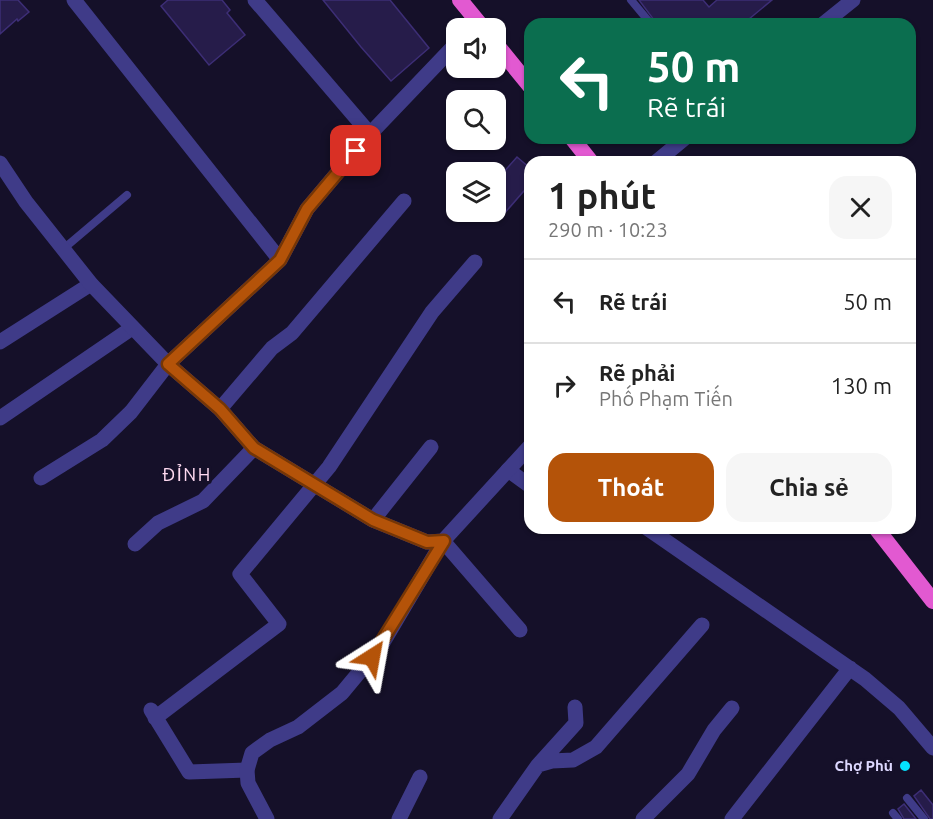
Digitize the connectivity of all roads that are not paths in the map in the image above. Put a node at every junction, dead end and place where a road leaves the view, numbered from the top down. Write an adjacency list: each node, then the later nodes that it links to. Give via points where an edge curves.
1 (74, 0): 21 (street)
2 (255, 0): 12 (street)
3 (460, 0): 6 (highway)
4 (631, 0): 7 (lane)
5 (853, 0): 8 (street)
6 (472, 18)
7 (646, 18)
8 (830, 18)
9 (446, 54): 12 (street)
10 (506, 57): 11 (highway)
11 (524, 79)
12 (370, 134): 21 (street, via 307,209)
13 (577, 144): 15 (highway)
14 (678, 144): 16 (street)
15 (586, 156)
16 (663, 156)
17 (0, 163): 20 (street)
18 (127, 195): 20 (lane)
19 (404, 201): 27 (street, via 299,326 272,348)
20 (62, 250): 23 (street)
21 (280, 260): 26 (street)
22 (475, 261): 35 (street, via 432,312)
23 (91, 284): 24 (street); 25 (street)
24 (132, 328): 26 (street); 28 (street)
25 (0, 342)
26 (168, 364): 27 (street); 33 (street, via 102,440)
27 (220, 409): 30 (street)
28 (0, 418)
29 (432, 447): 36 (street)
30 (254, 448): 35 (street); 40 (street, via 203,501 158,523)
31 (524, 453): 32 (street)
32 (508, 470): 34 (street); 39 (street)
33 (41, 478)
34 (524, 482)
35 (315, 484): 36 (street); 49 (street, via 240,574 279,624 153,714 189,772)
36 (373, 520): 39 (street, via 427,542)
37 (655, 534): 44 (street)
38 (881, 534): 41 (highway)
39 (444, 541): 43 (street); 49 (street, via 364,668 342,693 298,727 252,753)
40 (135, 544)
41 (933, 601)
42 (702, 625): 48 (street, via 596,747 573,760)
43 (520, 630)
44 (850, 668): 47 (street, via 899,708); 56 (street)
45 (575, 707): 48 (street, via 576,723)
46 (732, 708): 55 (street, via 688,774)
47 (933, 747)
48 (538, 765): 54 (street)
49 (247, 770): 52 (street, via 248,783)
50 (420, 777): 53 (street)
51 (907, 798): 57 (lane)
52 (267, 819)
53 (399, 819)
54 (500, 819)
55 (643, 819)
56 (732, 819)
57 (924, 819)

